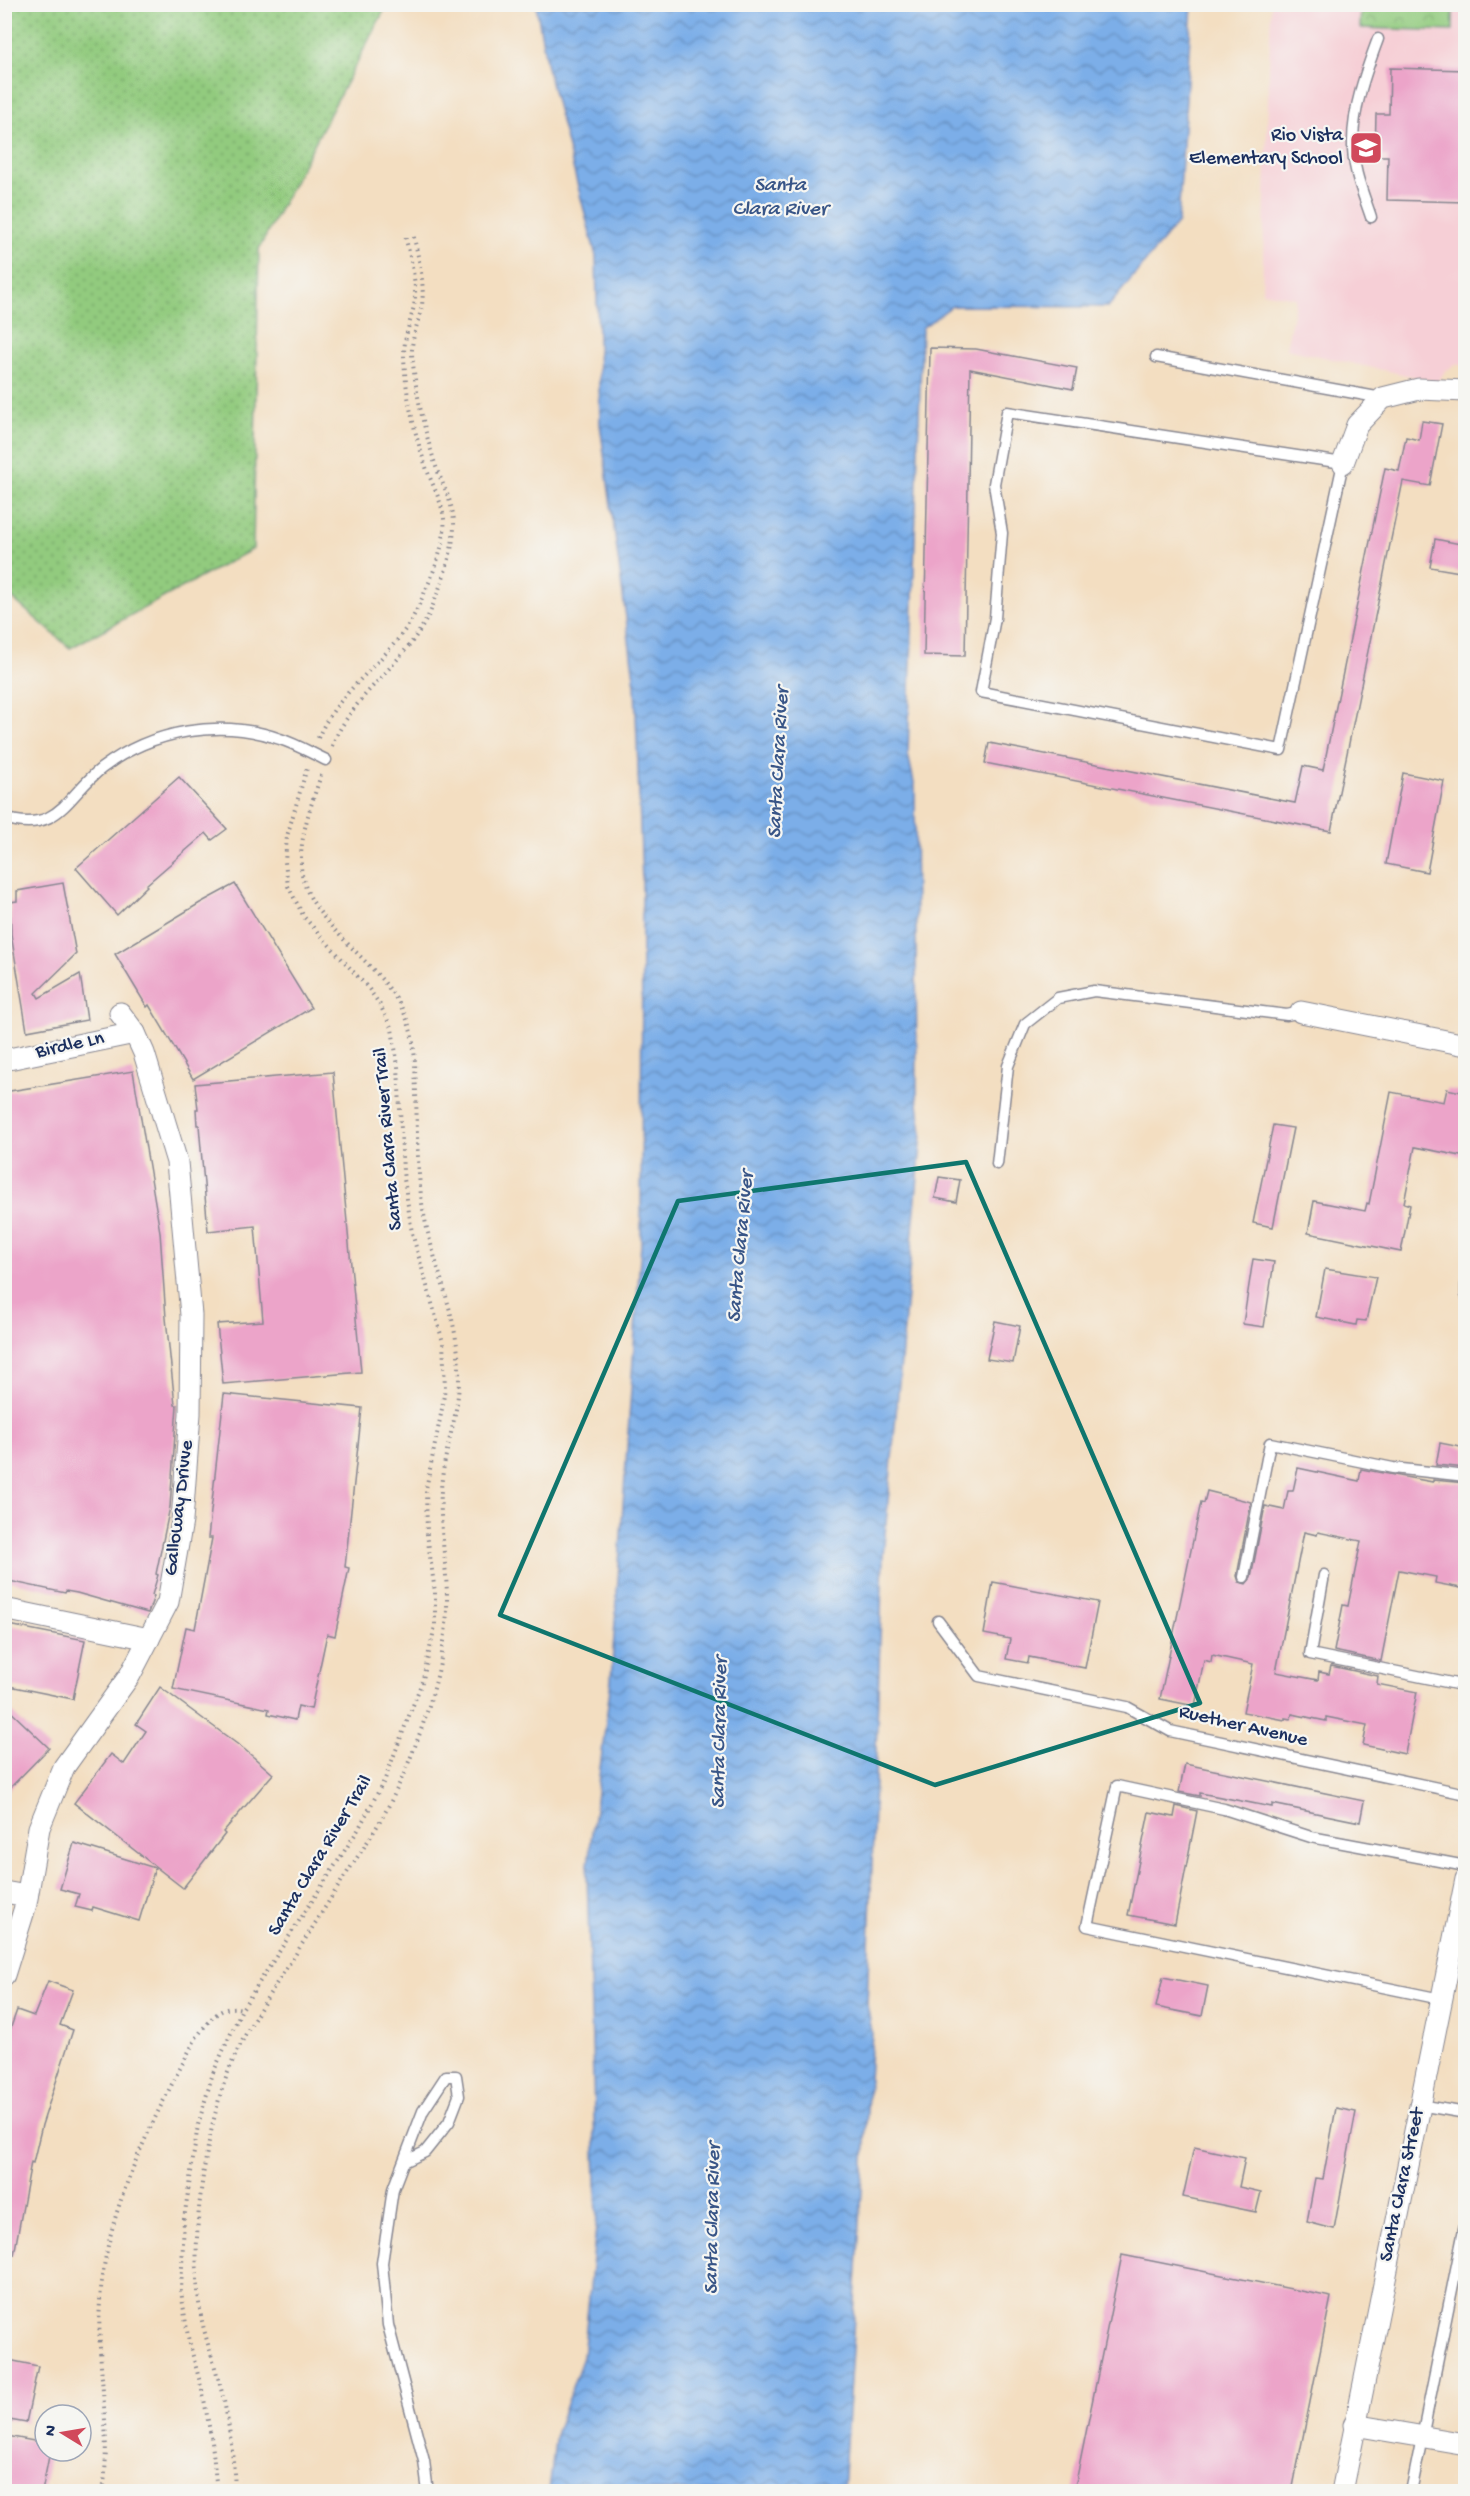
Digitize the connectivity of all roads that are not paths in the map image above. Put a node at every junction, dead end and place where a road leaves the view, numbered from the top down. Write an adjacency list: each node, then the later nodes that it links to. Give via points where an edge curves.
1 (1378, 39): 2 (lane, via 1359,100 1353,142 1358,180)
2 (1371, 217)
3 (1156, 357): 5 (lane)
4 (1466, 391): 5 (street, via 1419,389)
5 (1383, 398): 6 (street, via 1357,424)
6 (1343, 462): 6 (lane, via 1281,750 981,692 995,618 1002,533 994,484 1007,412)
7 (326, 760): 8 (lane, via 280,739 243,731 173,733 102,768 60,812 33,822)
8 (4, 818)
9 (1301, 1012): 12 (street); 14 (lane, via 1287,1015 1094,991 1058,998 1025,1024 1008,1066)
10 (120, 1013): 11 (street, Galloway Drivve)
11 (135, 1033): 13 (street, Birdle Ln); 22 (street, Galloway Drivve, via 177,1162 191,1315 190,1414 182,1521 168,1602)
12 (1466, 1045)
13 (4, 1060)
14 (998, 1164)
15 (1466, 1285): 16 (lane)
16 (1466, 1295)
17 (1466, 1476): 19 (lane, via 1393,1468 1270,1443)
18 (1324, 1575): 23 (lane, via 1310,1654)
19 (1244, 1577)
20 (4, 1609): 22 (street)
21 (938, 1621): 24 (lane, Ruether Avenue, via 979,1677 1127,1707 1170,1731)
22 (148, 1639): 28 (street, Galloway Drivve, via 130,1675 64,1767 39,1828)
23 (1466, 1686)
24 (1466, 1794)
25 (1466, 1866): 31 (lane, via 1311,1838 1224,1809 1117,1786 1088,1926)
26 (1466, 1879): 31 (street, Santa Clara Street)
27 (4, 1892): 28 (street)
28 (27, 1896): 29 (street, Galloway Drivve)
29 (11, 1931): 30 (street, Galloway Drivve)
30 (4, 1975)
31 (1441, 1999): 32 (street, Santa Clara Street)
32 (1419, 2105): 33 (lane); 36 (street, Santa Clara Street)
33 (1466, 2113)
34 (404, 2162): 34 (lane, via 423,2111 446,2076 456,2076 459,2096 449,2122 425,2152); 39 (lane, via 393,2189 382,2263 388,2325 424,2461)
35 (1466, 2220): 37 (lane)
36 (1354, 2425): 37 (street); 40 (street, Santa Clara Street)
37 (1421, 2437): 38 (street); 41 (lane)
38 (1466, 2444)
39 (428, 2492)
40 (1342, 2492)
41 (1411, 2492)

